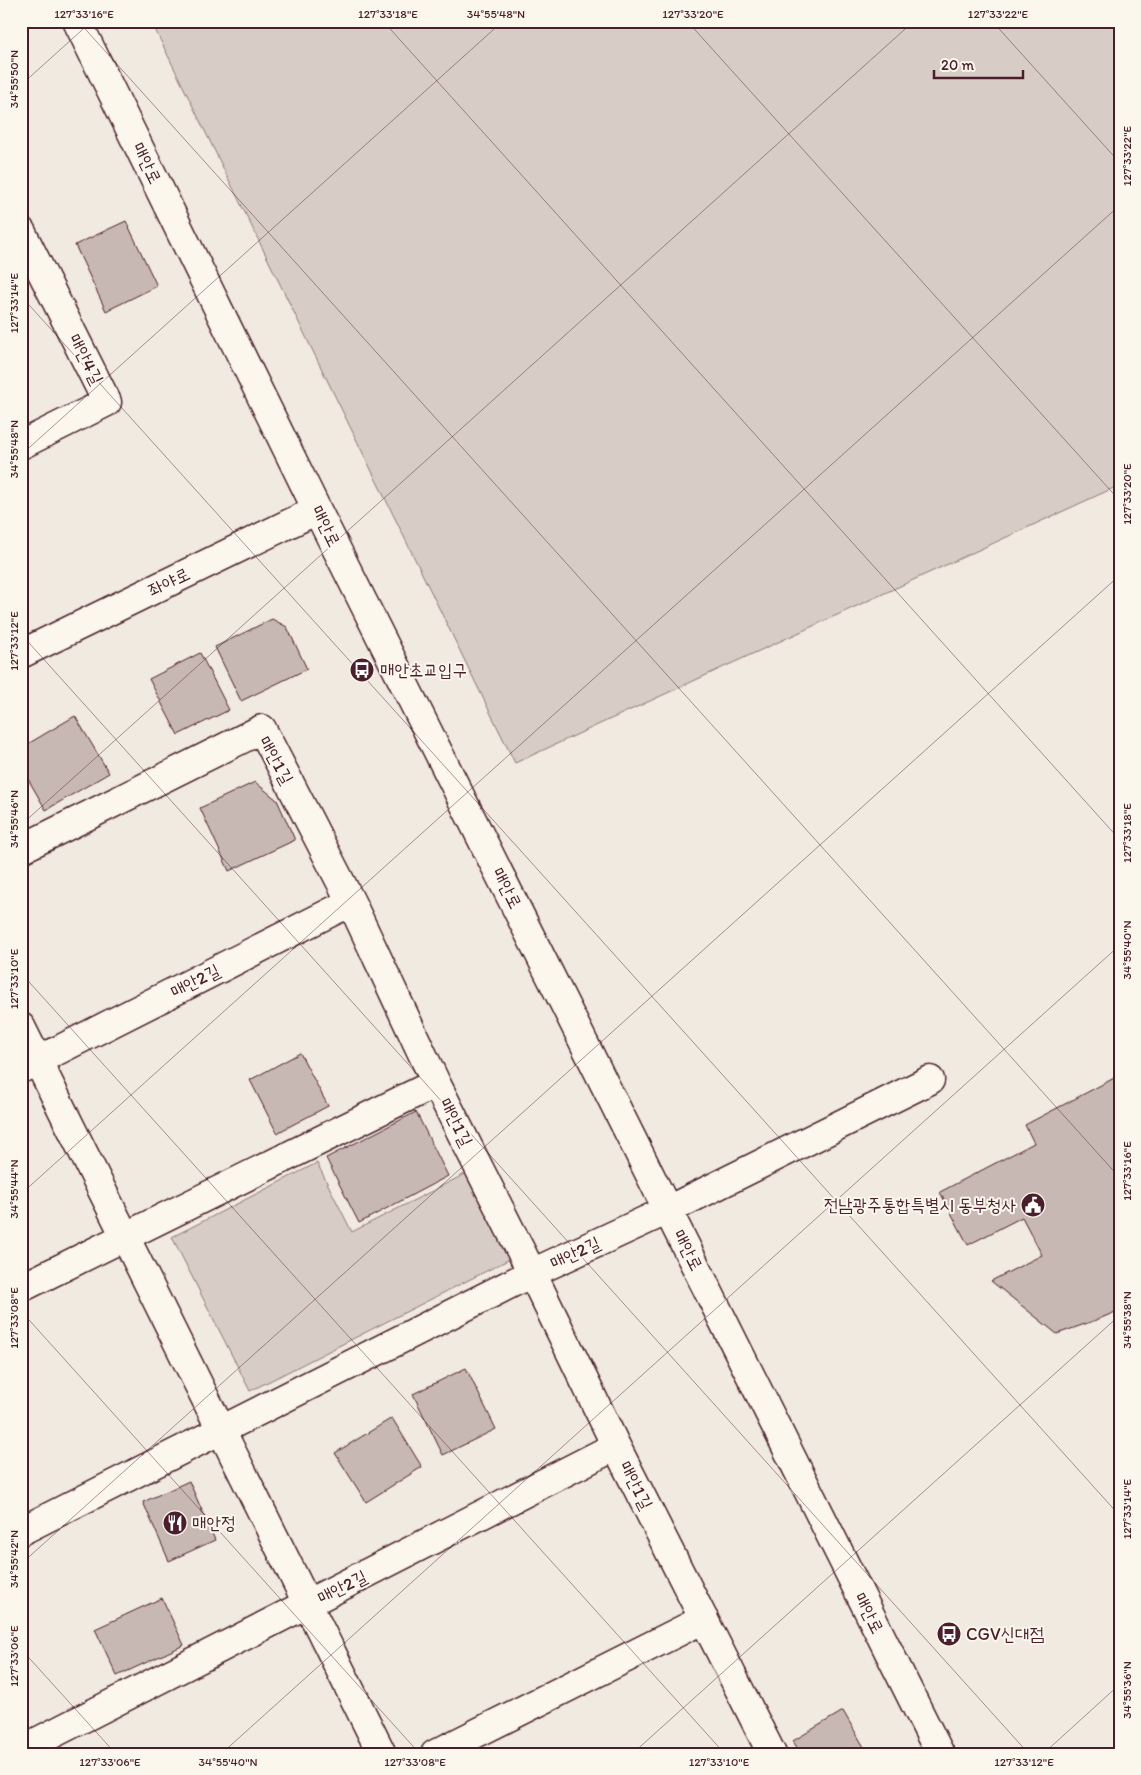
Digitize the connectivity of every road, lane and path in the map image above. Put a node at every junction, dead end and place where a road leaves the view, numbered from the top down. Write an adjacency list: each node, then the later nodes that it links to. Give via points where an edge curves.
1 (78, 21): 4 (street, 매안로)
2 (21, 231): 3 (street, 매안4길, via 107,402)
3 (21, 444)
4 (317, 510): 5 (street, 좌야로); 12 (street, 매안로)
5 (21, 654)
6 (21, 849): 7 (street, 매안1길, via 262,729)
7 (351, 902): 9 (street, 매안2길); 11 (street, 매안1길)
8 (21, 1027): 9 (street, 매안2길)
9 (30, 1064): 13 (street, 매안2길)
10 (930, 1080): 12 (street, 매안2길)
11 (436, 1083): 13 (street); 14 (street, 매안1길)
12 (668, 1210): 14 (street, 매안2길); 25 (street, 매안로)
13 (126, 1237): 15 (street); 16 (street, 매안2길)
14 (532, 1273): 16 (street, 매안2길); 17 (street, 매안1길)
15 (21, 1288)
16 (222, 1430): 18 (street, 매안2길); 19 (street, 매안2길)
17 (616, 1446): 19 (street, 매안2길); 20 (street, 매안1길)
18 (21, 1531)
19 (308, 1604): 21 (street, 매안2길); 22 (street, 매안2길)
20 (704, 1619): 23 (street); 24 (street, 매안1길)
21 (21, 1750)
22 (382, 1754)
23 (435, 1754)
24 (772, 1754)
25 (940, 1754)

